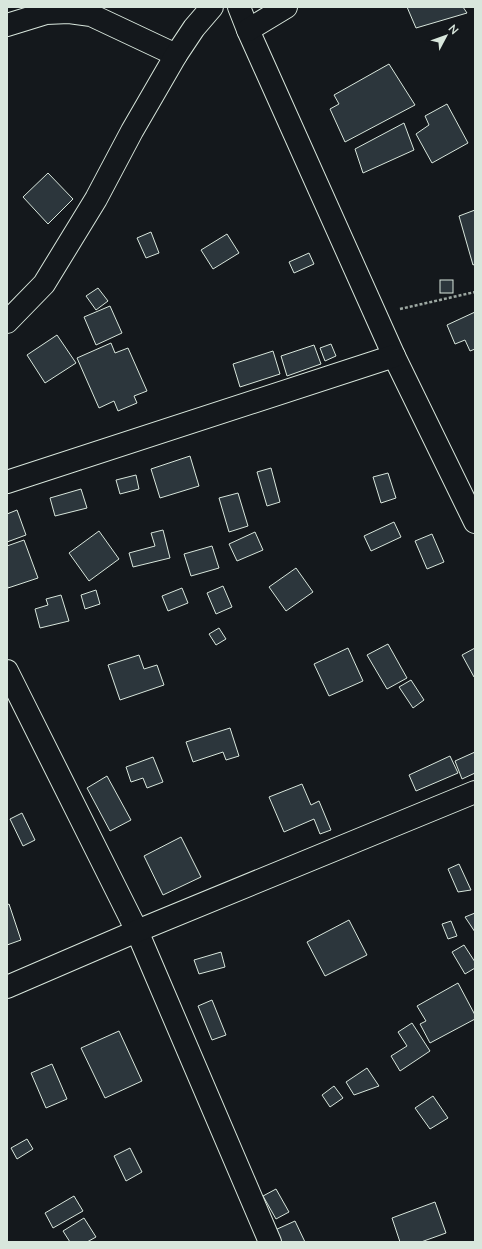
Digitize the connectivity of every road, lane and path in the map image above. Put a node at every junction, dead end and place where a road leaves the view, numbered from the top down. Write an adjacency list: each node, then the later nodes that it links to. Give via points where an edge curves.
1 (212, 7): 6 (street)
2 (239, 7): 5 (street)
3 (286, 7): 5 (street)
4 (7, 26): 6 (street, via 46,13 69,12 91,16)
5 (248, 30): 8 (street)
6 (176, 55): 9 (street, via 96,199 44,284)
7 (475, 292): 8 (path)
8 (376, 314): 10 (street)
9 (7, 322)
10 (394, 356): 11 (street); 12 (street)
11 (7, 482)
12 (475, 522)
13 (7, 671): 15 (street)
14 (475, 792): 15 (street)
15 (138, 931): 16 (street); 17 (street)
16 (7, 987)
17 (270, 1242)

